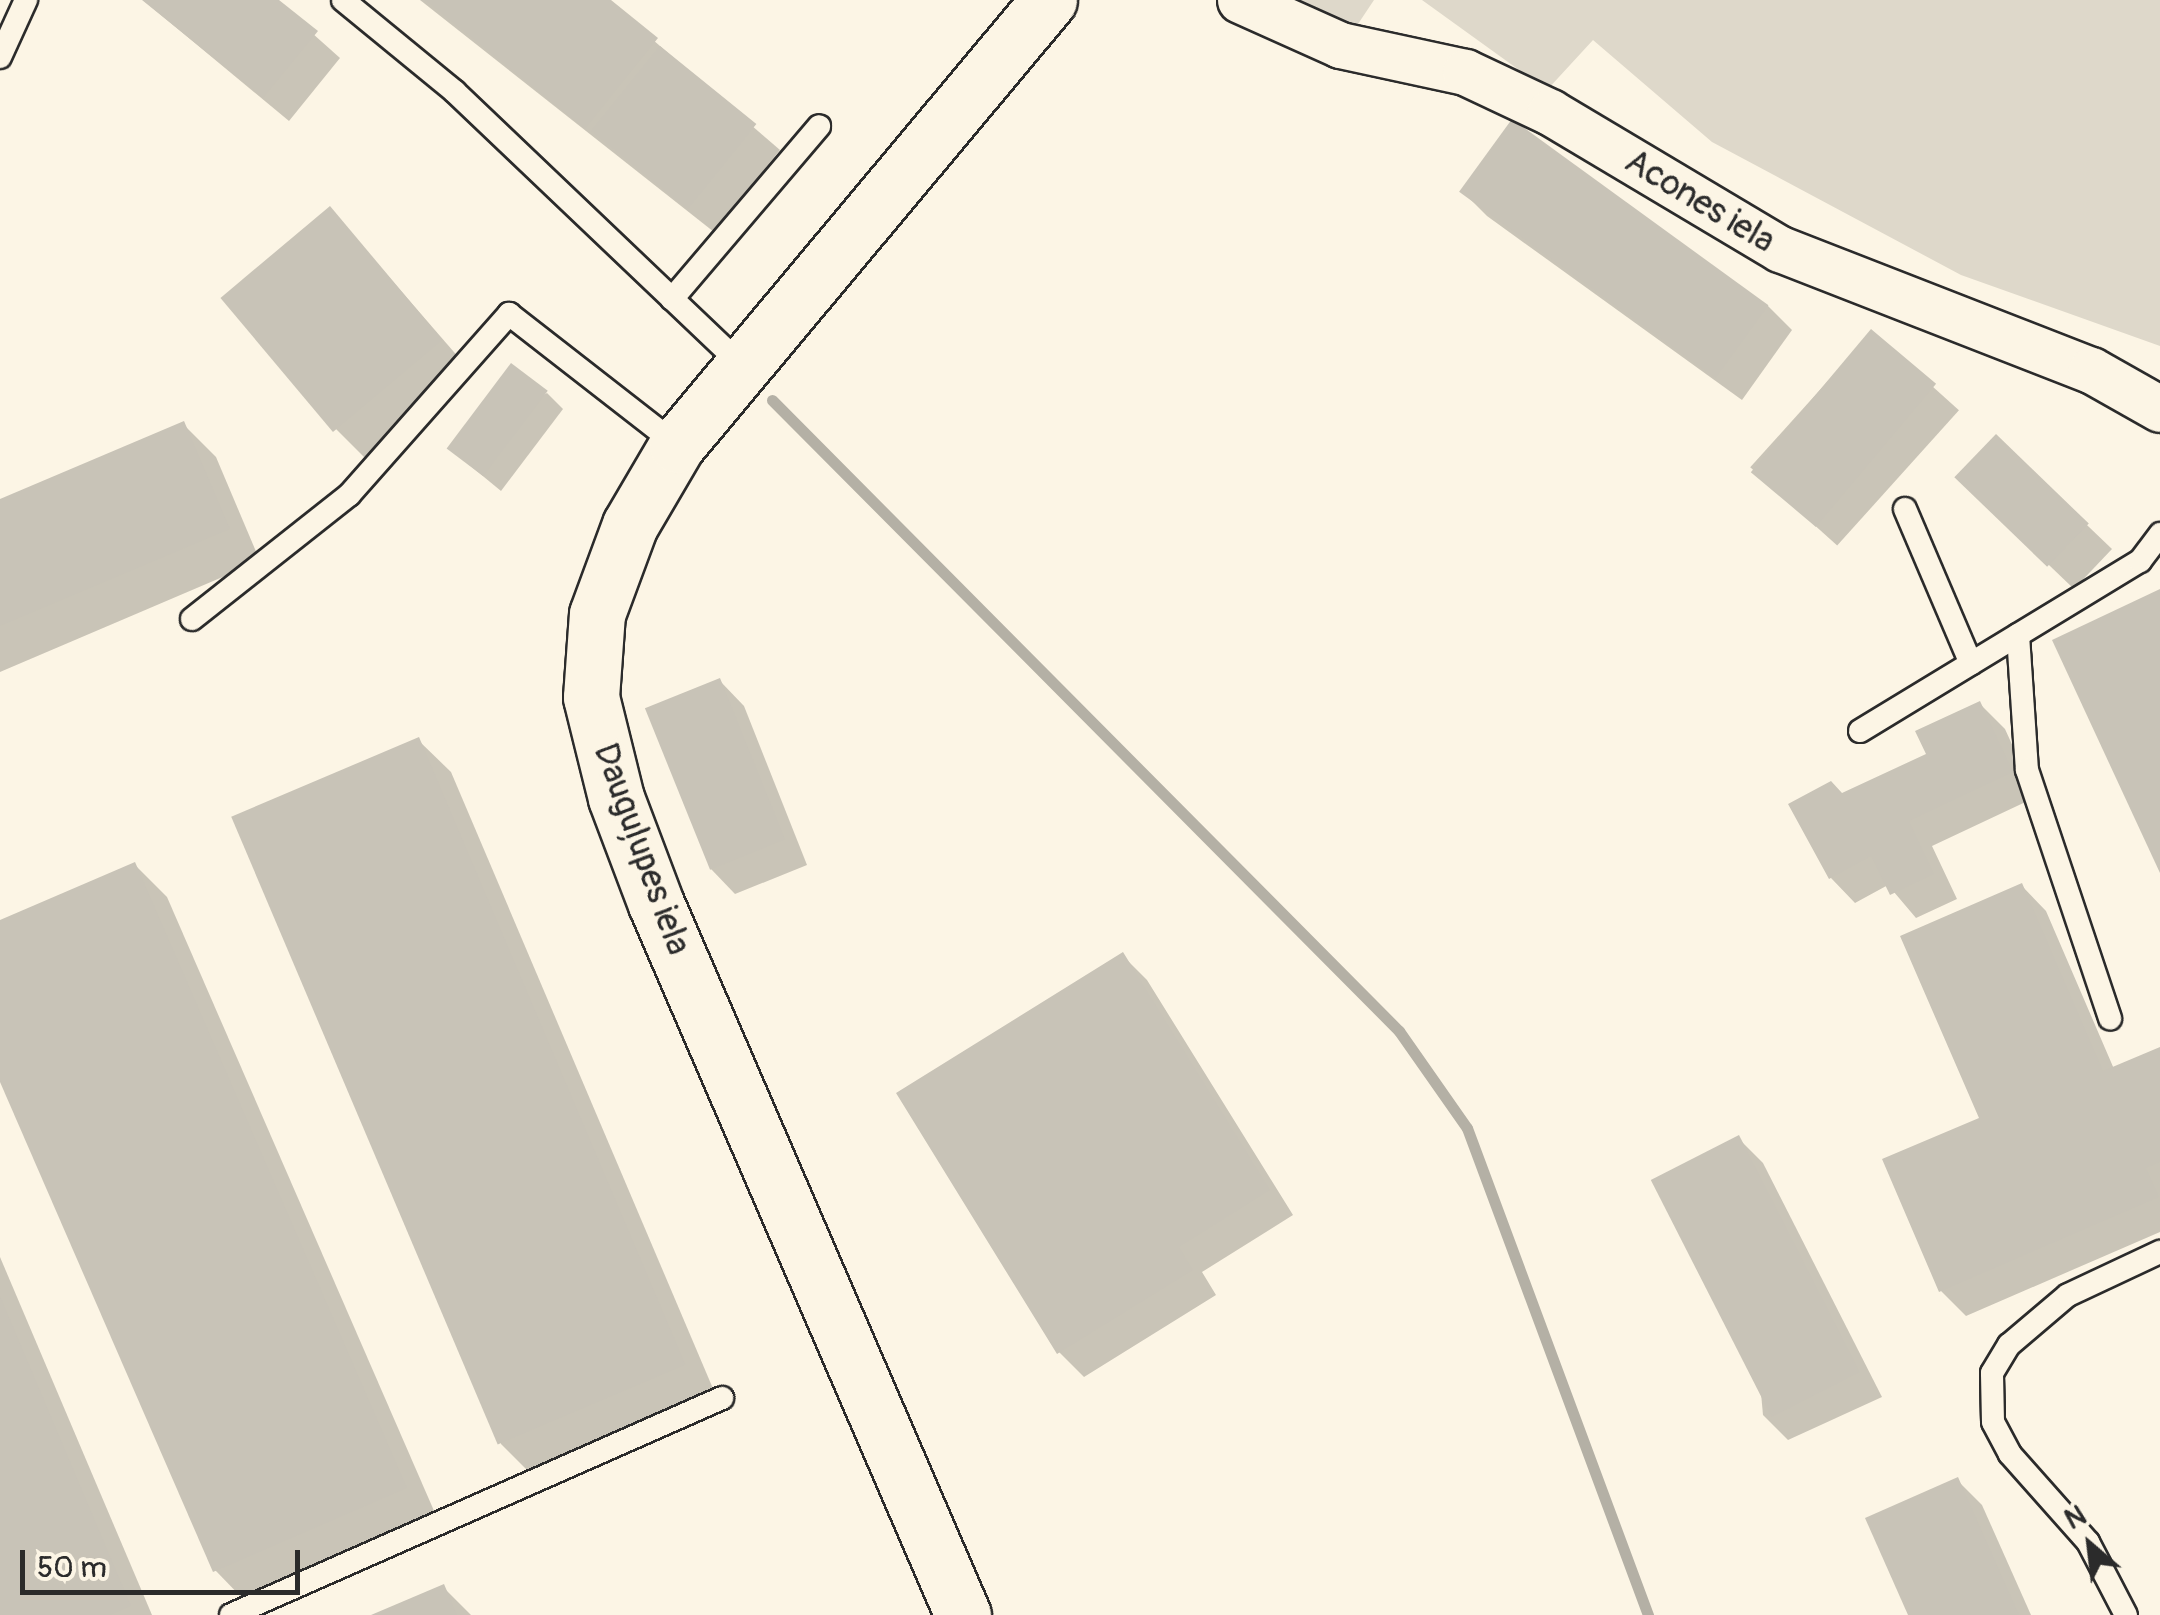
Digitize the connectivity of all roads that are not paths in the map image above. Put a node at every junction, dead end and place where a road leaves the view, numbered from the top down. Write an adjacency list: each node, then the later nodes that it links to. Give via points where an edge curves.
1 (26, 0): 5 (lane)
2 (343, 0): 7 (lane, via 454,91)
3 (1049, 0): 8 (street, Dauguļupes iela)
4 (1240, 0): 9 (street, Acones iela, via 1340,45 1466,72 1550,112 1780,250 2092,370)
5 (0, 57)
6 (819, 126): 7 (lane)
7 (672, 299): 8 (lane)
8 (744, 368): 10 (street, Dauguļupes iela)
9 (2160, 409)
10 (677, 446): 13 (lane, via 509,314 350,494); 21 (street, Dauguļupes iela, via 630,525 596,614 591,697 599,731 656,904)
11 (1905, 509): 15 (lane)
12 (2160, 534): 14 (lane, via 2140,561)
13 (192, 620)
14 (2018, 635): 15 (lane); 17 (lane, via 2028,770)
15 (1971, 664): 16 (lane)
16 (1860, 732)
17 (2110, 1018)
18 (2160, 1252): 22 (lane, via 2068,1295 2010,1344 1992,1373 1993,1422 2010,1454 2088,1542)
19 (722, 1398): 20 (lane)
20 (231, 1615)
21 (964, 1615)
22 (2126, 1615)

